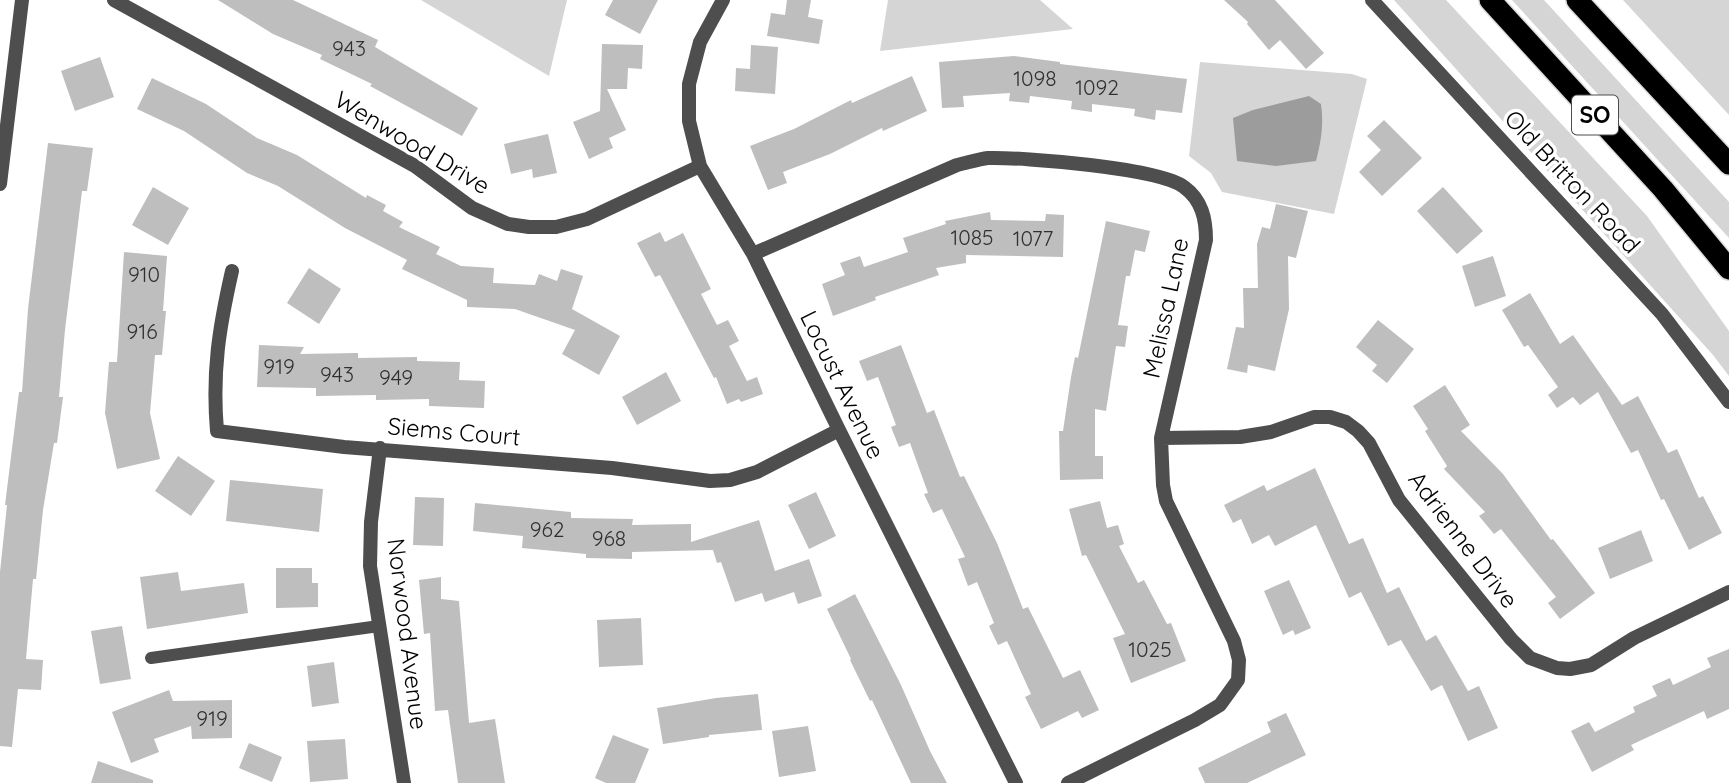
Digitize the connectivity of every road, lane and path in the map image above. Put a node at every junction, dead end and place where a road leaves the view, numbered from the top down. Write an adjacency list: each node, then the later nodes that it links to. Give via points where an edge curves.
1 (22, 0): 9 (street)
2 (114, 0): 8 (street, Wenwood Drive, via 415,166 472,208 508,224 556,227 587,219)
3 (723, 0): 8 (street, Locust Avenue, via 700,42 689,83 689,121)
4 (1372, 0): 13 (street, Old Britton Road, via 1662,314)
5 (1490, 0): 11 (highway, SO, via 1663,189)
6 (1577, 0): 7 (highway, SO)
7 (1729, 164)
8 (700, 166): 10 (street, Locust Avenue)
9 (0, 184)
10 (753, 254): 14 (street, Locust Avenue); 15 (street, Melissa Lane, via 984,158 1019,158 1175,181 1199,202 1206,240)
11 (1729, 269)
12 (232, 271): 16 (street, Siems Court, via 214,367 217,431)
13 (1729, 402)
14 (839, 430): 16 (street, Siems Court, via 730,481); 21 (street, Locust Avenue)
15 (1161, 438): 17 (street, Adrienne Drive, via 1240,437 1314,417 1346,422 1369,443 1399,500 1510,639 1530,658 1557,668 1591,665 1634,638); 22 (street, Melissa Lane, via 1166,500 1234,640 1240,660 1238,680 1220,705)
16 (380, 448): 18 (street, Norwood Avenue, via 370,566)
17 (1729, 592)
18 (379, 626): 19 (lane); 20 (street, Norwood Avenue)
19 (151, 658)
20 (404, 783)
21 (1016, 783)
22 (1068, 783)

